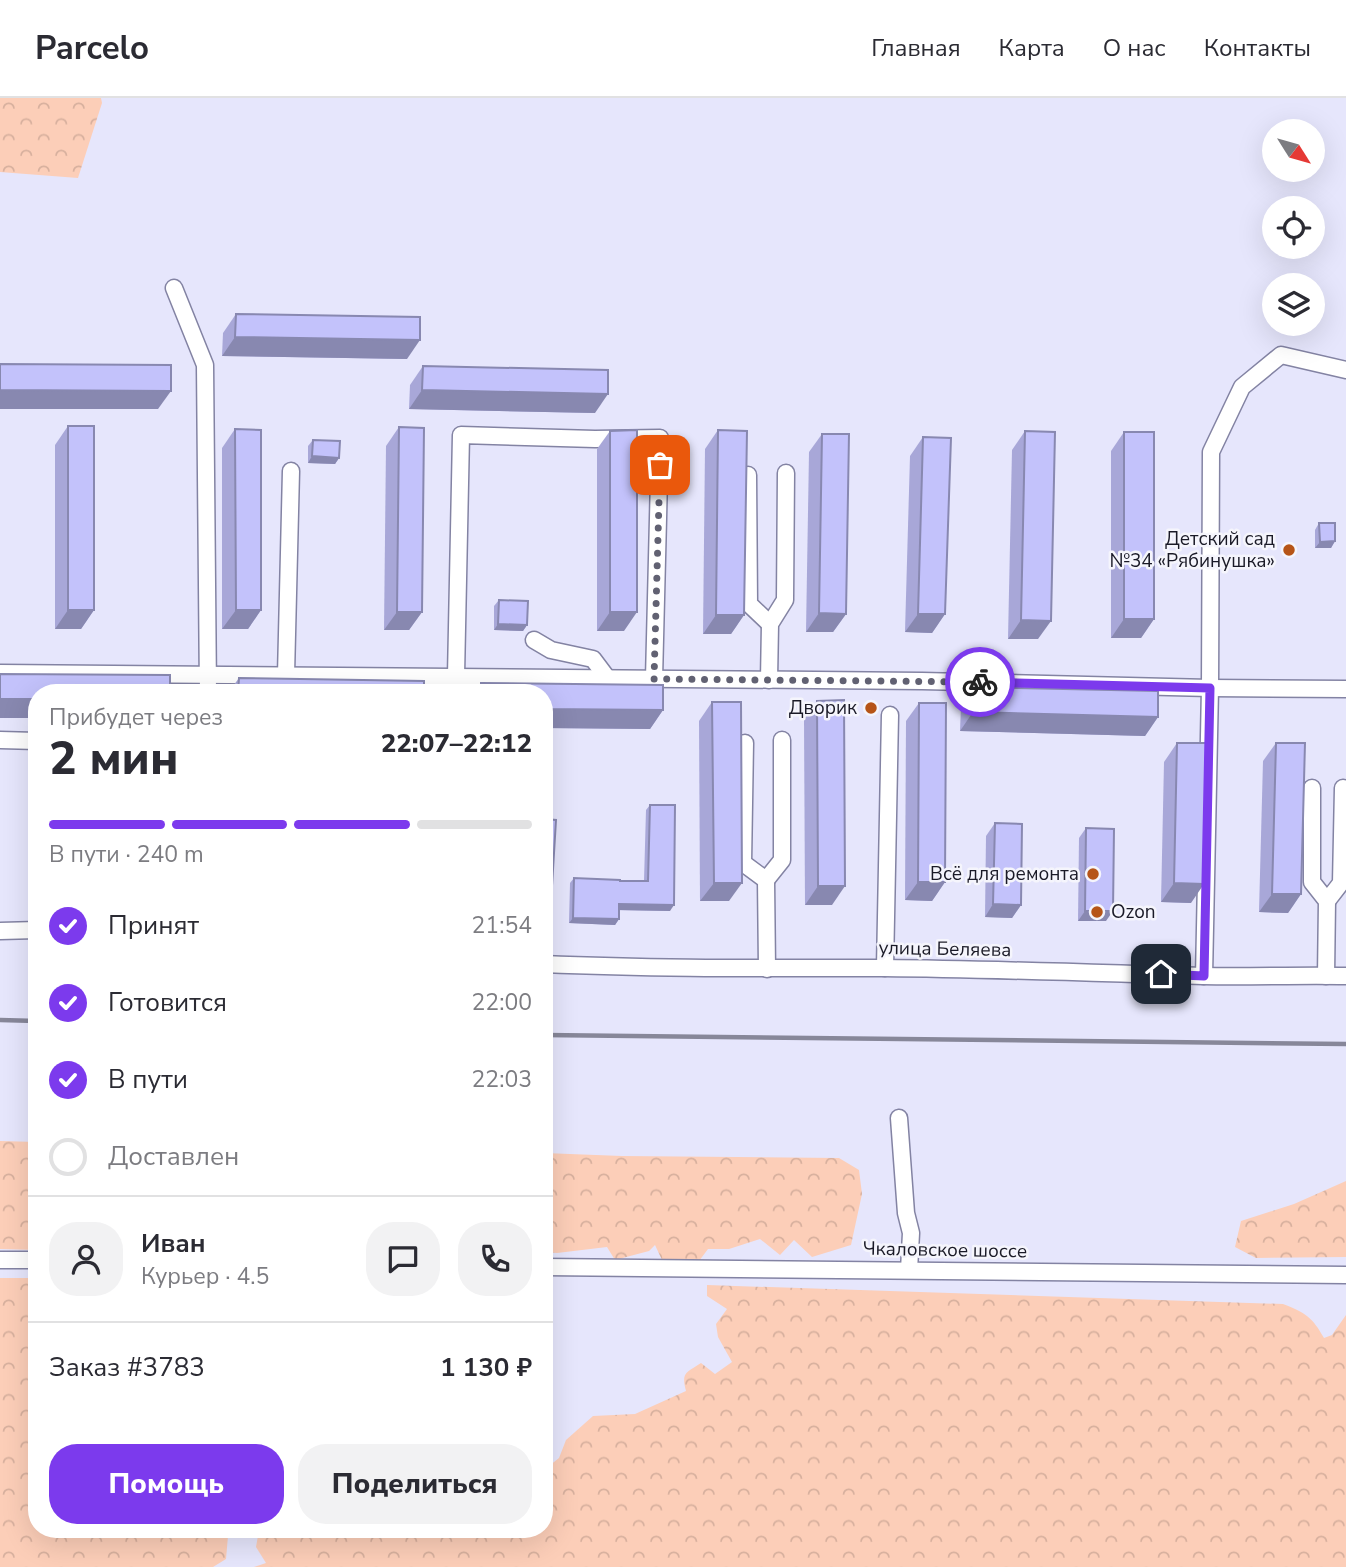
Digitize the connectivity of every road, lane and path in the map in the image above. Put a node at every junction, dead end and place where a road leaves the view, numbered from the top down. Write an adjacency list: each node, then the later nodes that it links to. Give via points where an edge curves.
1 (173, 288): 9 (street, via 205,365)
2 (1346, 370): 17 (street, via 1281,355 1242,387 1211,452)
3 (292, 471): 10 (street)
4 (786, 473): 6 (street, via 785,600)
5 (748, 475): 6 (street, via 749,604)
6 (770, 624): 14 (street)
7 (534, 640): 12 (street, via 551,650 593,659)
8 (0, 673): 9 (street)
9 (208, 674): 10 (street); 15 (street)
10 (286, 675): 11 (street)
11 (450, 676): 12 (street); 13 (street, via 461,435 660,438); 16 (street)
12 (608, 678): 13 (street)
13 (654, 679): 14 (street)
14 (769, 680): 17 (street)
15 (208, 684)
16 (447, 684)
17 (1210, 688): 18 (street); 33 (street)
18 (1346, 689)
19 (890, 715): 31 (street)
20 (0, 740): 22 (street)
21 (782, 740): 26 (street, via 782,860)
22 (28, 741)
23 (745, 743): 26 (street, via 743,863)
24 (1312, 788): 27 (street, via 1312,882)
25 (1343, 788): 27 (street, via 1340,883)
26 (766, 880): 32 (street)
27 (1327, 901): 34 (street)
28 (28, 930): 29 (street)
29 (0, 931)
30 (553, 964): 32 (street, улица Беляева)
31 (885, 968): 32 (street, улица Беляева); 33 (street, улица Беляева)
32 (767, 969)
33 (1204, 976): 34 (street, улица Беляева)
34 (1326, 976): 35 (street, улица Беляева)
35 (1346, 976)
36 (899, 1118): 40 (street, via 911,1233)
37 (0, 1260): 38 (street)
38 (28, 1261)
39 (553, 1267): 40 (street, Чкаловское шоссе)
40 (909, 1270): 41 (street, Чкаловское шоссе)
41 (1346, 1275)

